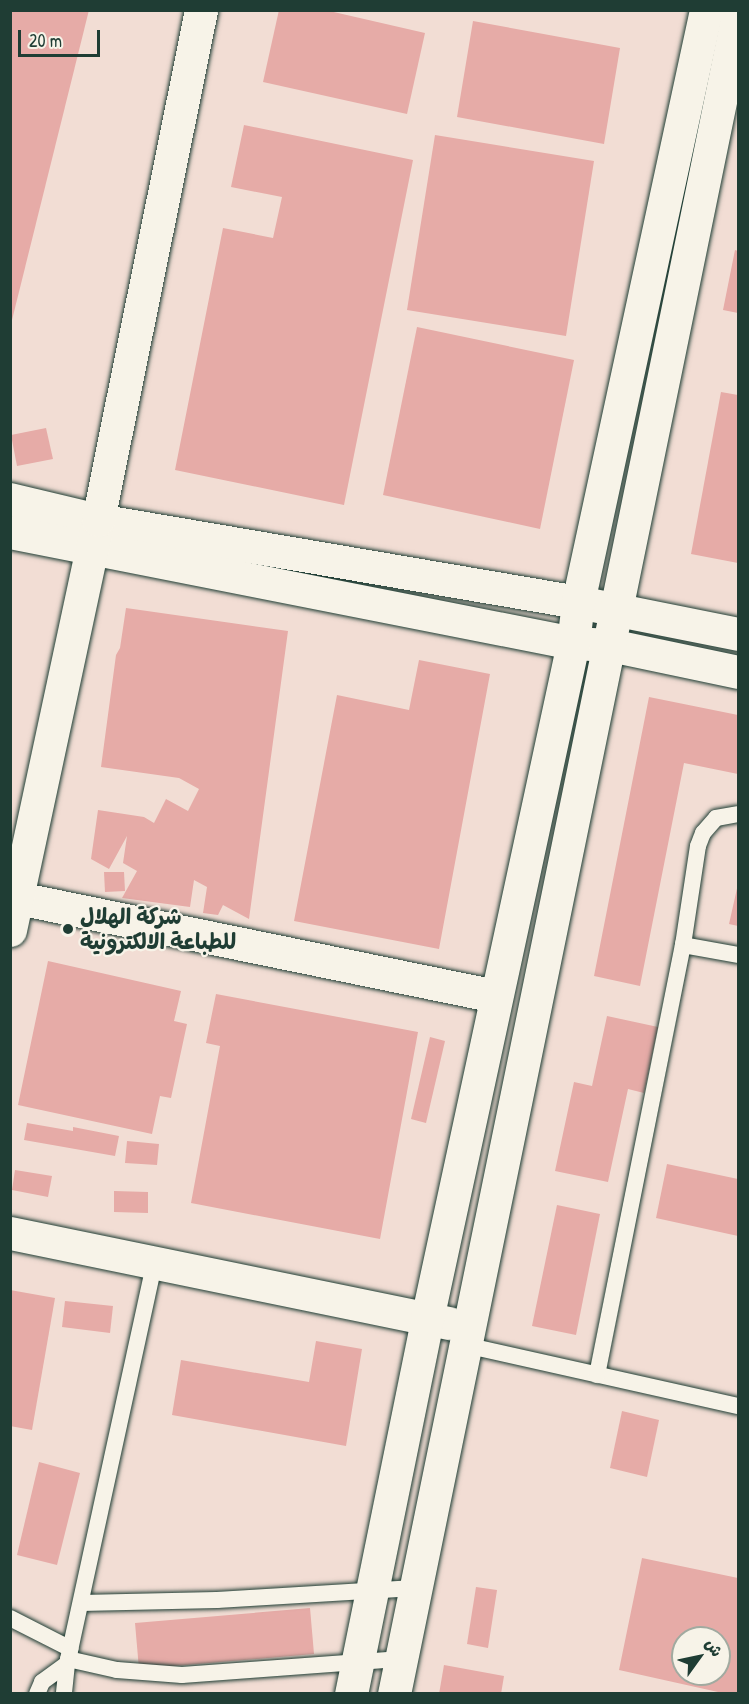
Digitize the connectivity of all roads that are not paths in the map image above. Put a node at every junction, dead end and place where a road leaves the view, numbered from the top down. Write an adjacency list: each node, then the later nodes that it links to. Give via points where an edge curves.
1 (201, 10): 5 (street)
2 (723, 14): 6 (street); 7 (street)
3 (10, 499): 5 (street, via 64,512)
4 (10, 532): 5 (street)
5 (95, 534): 6 (street); 9 (street); 13 (street)
6 (578, 602): 7 (street); 9 (street)
7 (617, 609): 8 (street); 10 (street)
8 (738, 634)
9 (573, 644): 10 (street); 17 (street)
10 (610, 645): 11 (street); 21 (street)
11 (738, 672)
12 (738, 814): 15 (lane, via 716,818 703,833)
13 (18, 898): 14 (street); 17 (street)
14 (10, 930)
15 (683, 945): 16 (lane); 22 (lane)
16 (738, 955)
17 (496, 996): 20 (street)
18 (10, 1233): 19 (street)
19 (155, 1262): 20 (street); 26 (lane)
20 (427, 1319): 21 (street); 25 (street)
21 (467, 1336): 22 (lane); 24 (street)
22 (597, 1375): 23 (lane)
23 (738, 1406)
24 (416, 1588): 25 (lane); 29 (street)
25 (370, 1591): 26 (lane); 30 (street)
26 (81, 1603): 28 (lane)
27 (10, 1618): 28 (lane)
28 (69, 1658): 30 (lane, via 117,1670 182,1675); 31 (lane, via 42,1682); 32 (lane)
29 (401, 1659): 30 (lane); 34 (street)
30 (357, 1660): 33 (street)
31 (36, 1694)
32 (64, 1694)
33 (351, 1694)
34 (394, 1694)

